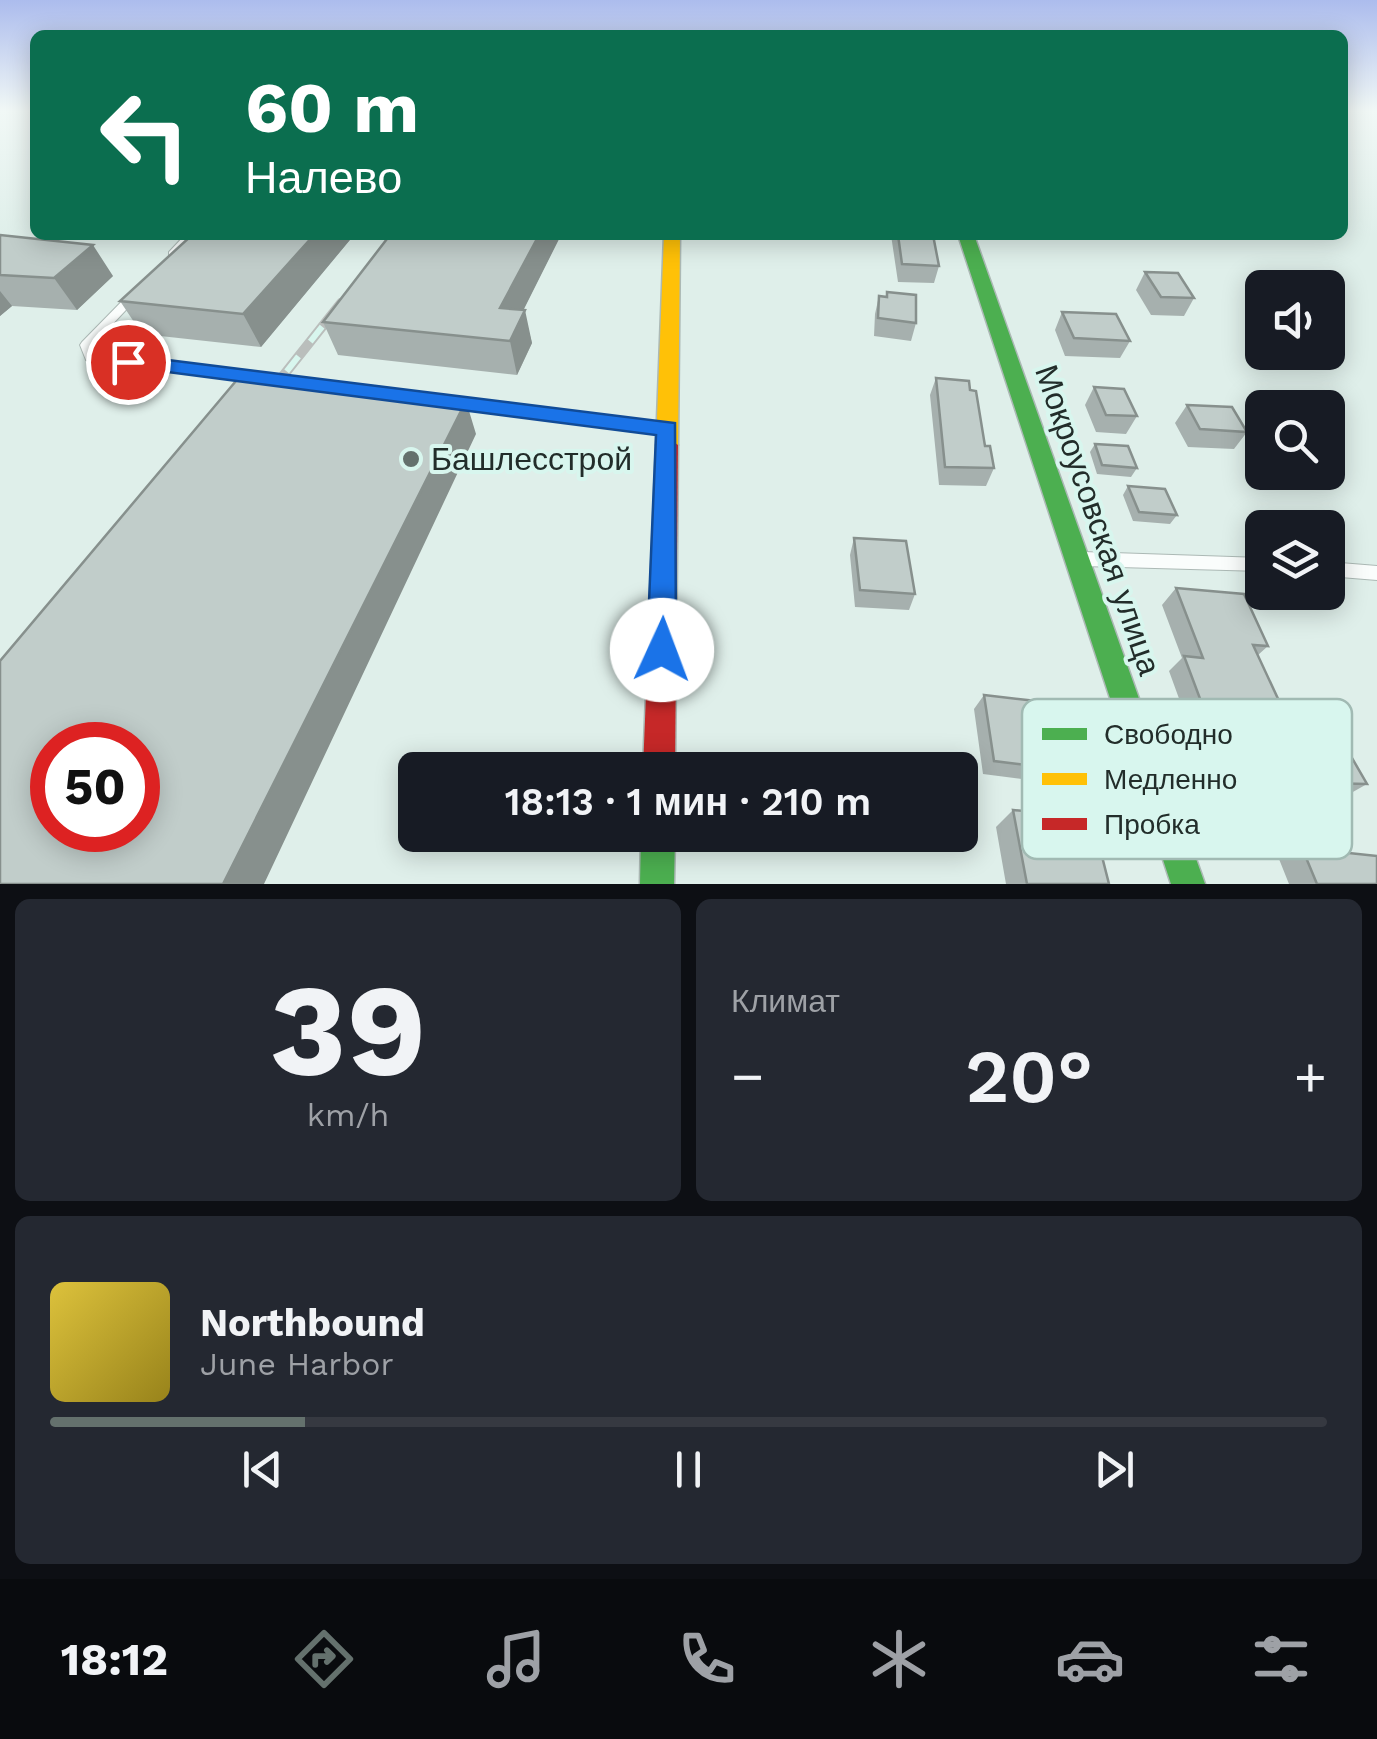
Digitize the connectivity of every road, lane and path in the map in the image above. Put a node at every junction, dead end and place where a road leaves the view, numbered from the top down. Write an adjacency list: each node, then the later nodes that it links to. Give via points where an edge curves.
1 (186, 240): 4 (lane)
2 (672, 240): 8 (street)
3 (968, 240): 9 (street, Мокроусовская улица)
4 (166, 261)
5 (142, 288): 6 (lane, via 86,345 90,357)
6 (318, 385)
7 (432, 400): 8 (lane)
8 (668, 428): 14 (street)
9 (1078, 558): 10 (lane); 13 (street, Мокроусовская улица)
10 (1245, 564)
11 (1345, 570): 12 (lane)
12 (1377, 572)
13 (1126, 699)
14 (659, 752)
15 (658, 852): 17 (street)
16 (1180, 859): 18 (street, Мокроусовская улица)
17 (657, 884)
18 (1188, 884)

